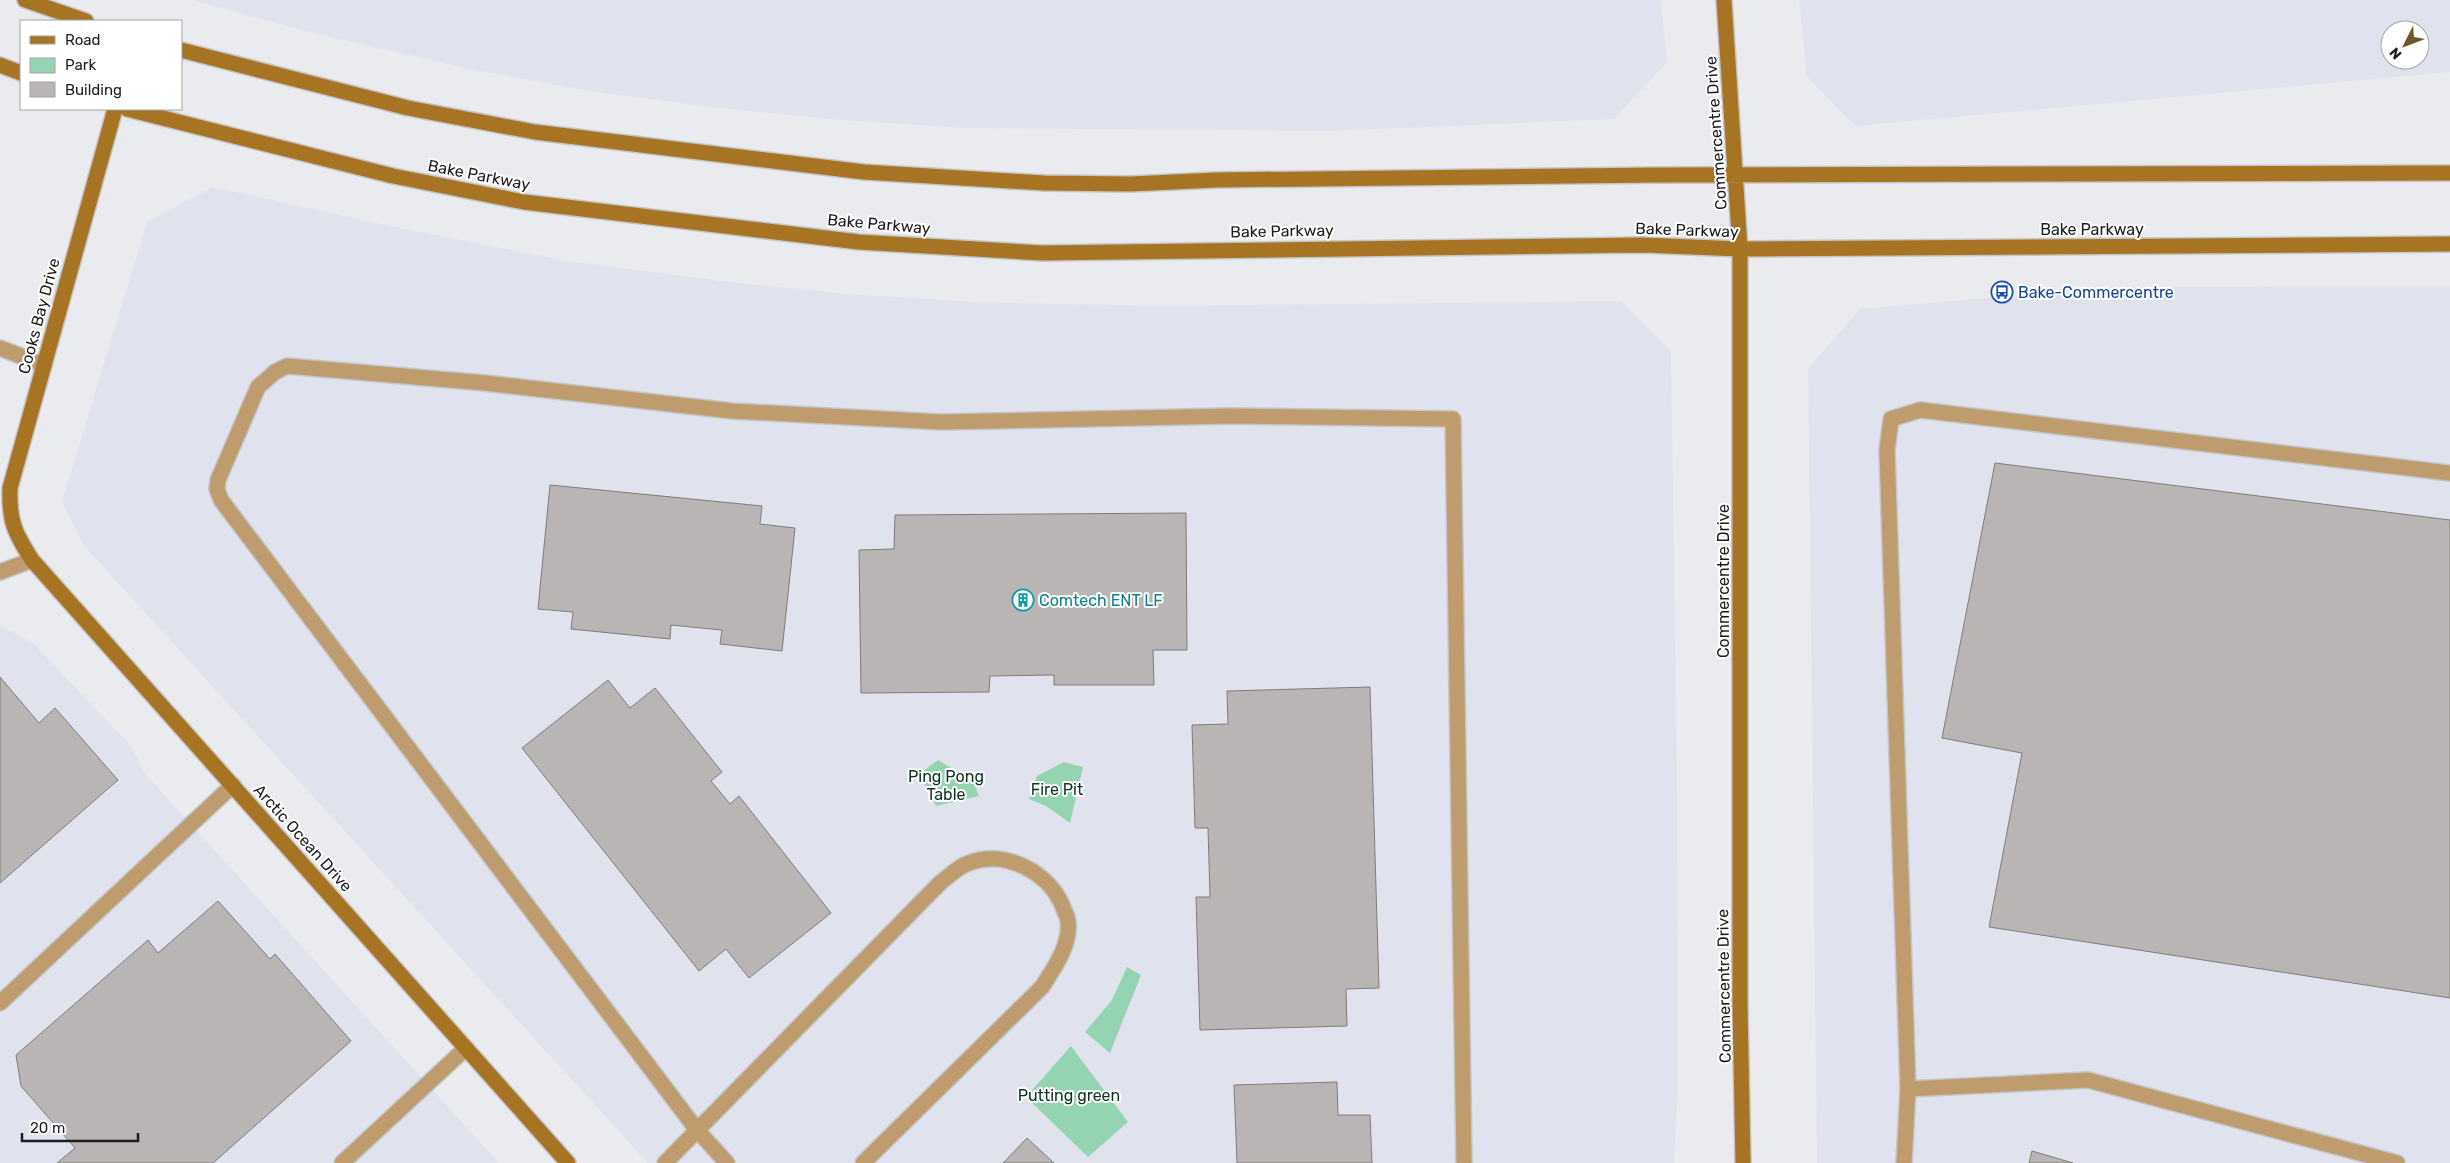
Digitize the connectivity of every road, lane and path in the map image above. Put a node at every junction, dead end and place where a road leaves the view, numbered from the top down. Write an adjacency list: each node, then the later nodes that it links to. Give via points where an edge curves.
1 (25, 0): 3 (main road)
2 (1724, 0): 10 (main road, Commercentre Drive)
3 (83, 20)
4 (182, 50): 10 (main road, via 408,108 535,132 864,172 1044,183 1131,184 1226,180)
5 (0, 65): 6 (main road)
6 (20, 72)
7 (115, 110): 14 (main road, Cooks Bay Drive)
8 (132, 110): 12 (main road, Bake Parkway, via 393,176 524,202 859,242 1042,253 1643,245)
9 (2450, 173): 10 (main road)
10 (1736, 176): 12 (main road, Commercentre Drive)
11 (2450, 244): 12 (main road, Bake Parkway)
12 (1740, 249): 30 (main road, Commercentre Drive)
13 (0, 348): 14 (lane)
14 (44, 365): 16 (main road, Cooks Bay Drive, via 10,488 9,510)
15 (2450, 473): 22 (lane, via 1920,410 1891,419 1886,450)
16 (15, 534): 17 (main road, Arctic Ocean Drive)
17 (32, 560): 18 (lane); 19 (main road, Arctic Ocean Drive)
18 (0, 572)
19 (233, 785): 20 (lane); 21 (main road, Arctic Ocean Drive)
20 (0, 1003)
21 (466, 1048): 24 (lane); 25 (main road, Arctic Ocean Drive)
22 (1908, 1090): 31 (lane); 32 (lane, via 2088,1080)
23 (697, 1130): 26 (lane); 27 (lane); 28 (lane, via 940,882 968,863 995,858 1022,864 1046,880 1060,900 1068,921 1063,954 1042,987); 29 (lane, via 221,500 217,489 258,387 275,372 288,366 485,383 732,411 941,422 1229,416 1454,419)
24 (342, 1163)
25 (568, 1163)
26 (665, 1163)
27 (727, 1163)
28 (863, 1163)
29 (1464, 1163)
30 (1743, 1163)
31 (1904, 1163)
32 (2396, 1163)

